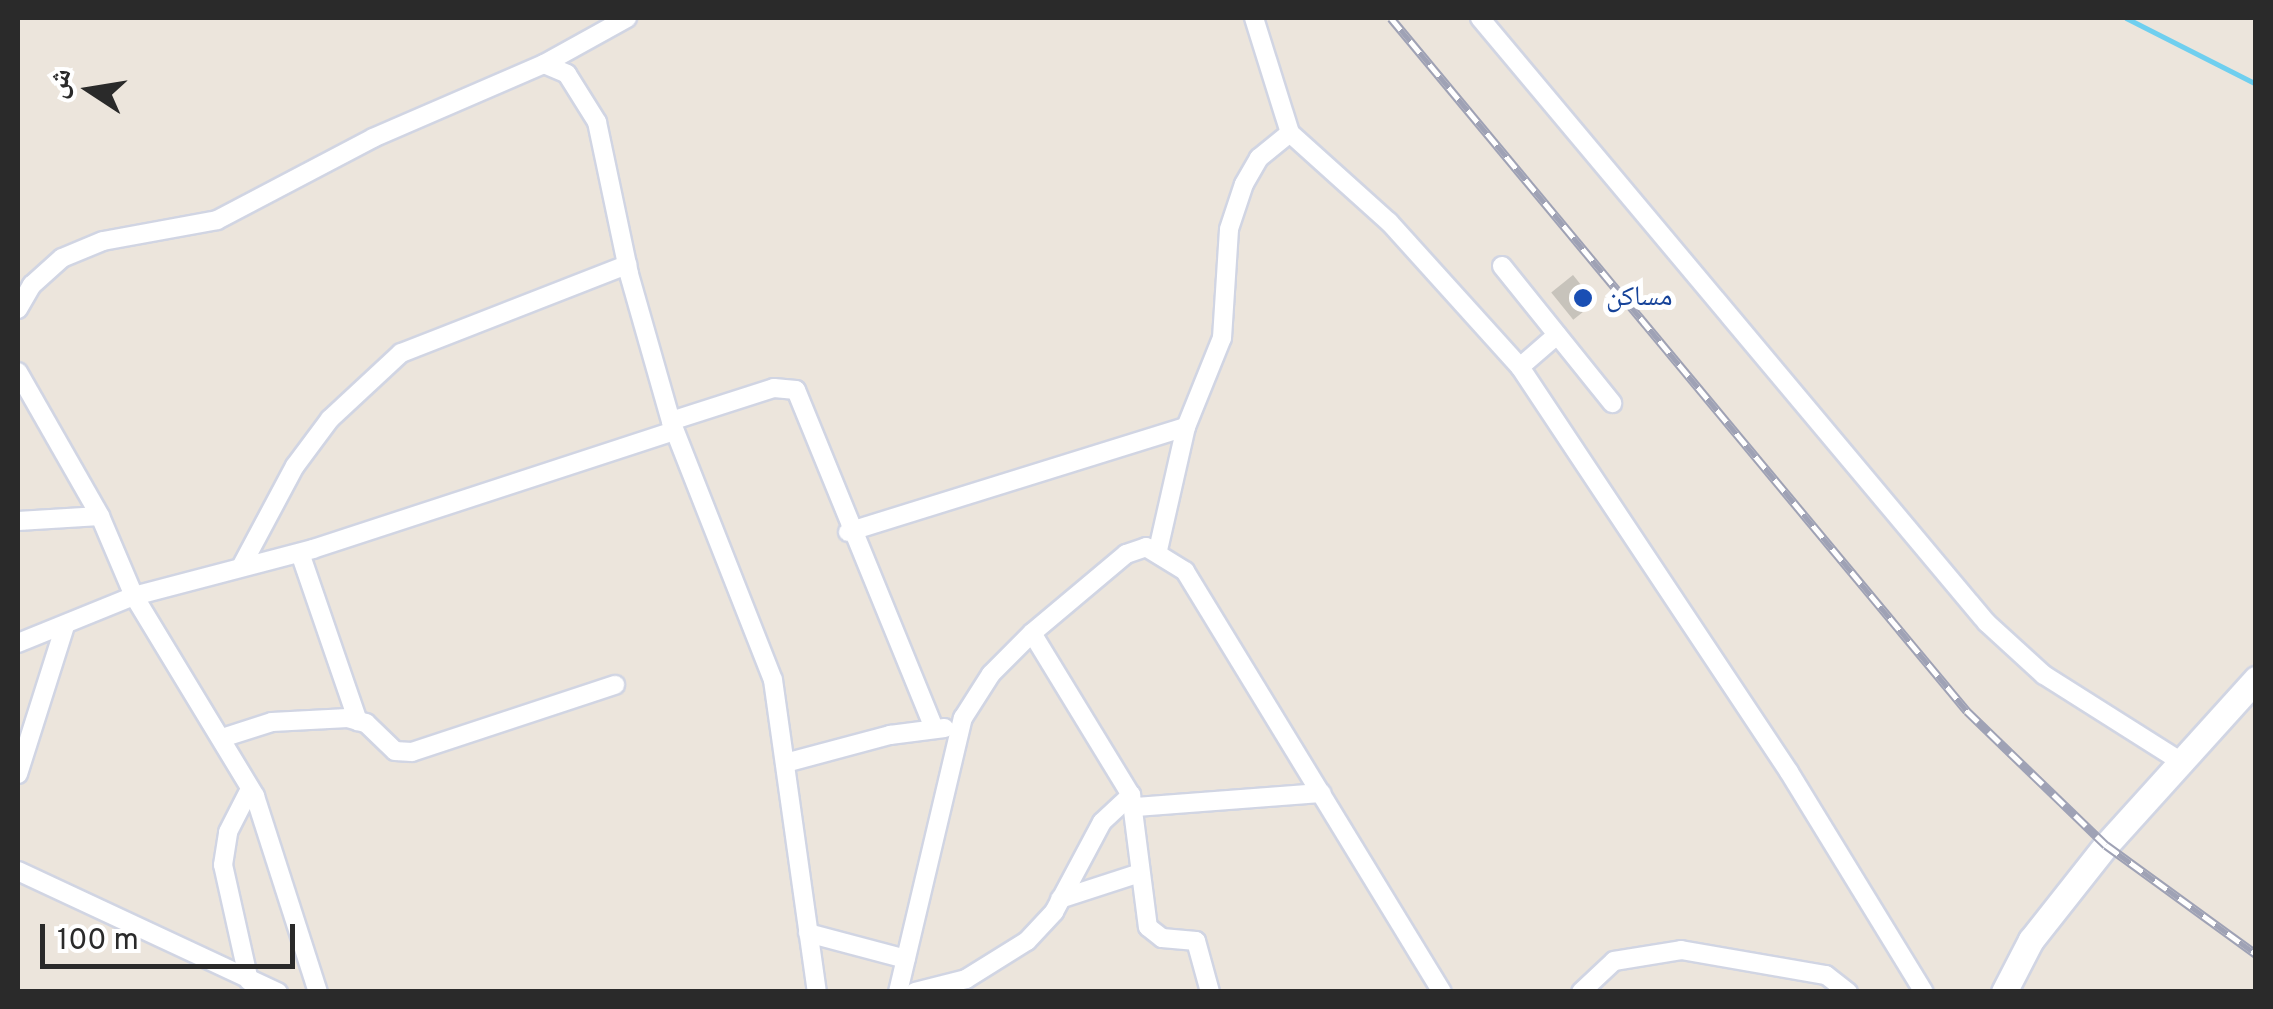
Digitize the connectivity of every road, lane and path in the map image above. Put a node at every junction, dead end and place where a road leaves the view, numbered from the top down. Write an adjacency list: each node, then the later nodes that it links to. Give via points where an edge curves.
1 (627, 18): 4 (street)
2 (1254, 18): 5 (street)
3 (1480, 18): 31 (street, via 1986,623 2044,676)
4 (544, 64): 6 (street, via 568,74 597,122); 8 (street, via 373,138 217,220 103,241 62,258 43,272)
5 (1290, 133): 10 (street, via 1389,222); 14 (street, via 1259,158 1244,184 1229,229 1222,338)
6 (627, 265): 13 (street); 20 (street, via 400,352 330,419 295,466)
7 (1502, 266): 9 (street)
8 (18, 309)
9 (1557, 335): 10 (street); 12 (street)
10 (1520, 367): 52 (street, via 1780,757)
11 (18, 372): 15 (street)
12 (1612, 404)
13 (673, 426): 17 (street, via 790,387 801,399); 19 (street); 32 (street, via 758,639)
14 (1186, 428): 17 (street); 18 (street)
15 (100, 516): 16 (street); 21 (street)
16 (18, 521)
17 (848, 532): 28 (street)
18 (1158, 550): 23 (street, via 1126,554); 35 (street, via 1186,572)
19 (300, 553): 20 (street); 27 (street)
20 (240, 568): 21 (street)
21 (134, 596): 22 (street); 30 (street)
22 (65, 626): 24 (street); 33 (street)
23 (1032, 633): 29 (street, via 990,674); 36 (street)
24 (18, 643)
25 (2256, 679): 31 (main road)
26 (615, 685): 27 (street, via 412,752 388,748)
27 (358, 720): 30 (street, via 297,718)
28 (934, 728): 29 (street); 32 (street)
29 (960, 728): 41 (street)
30 (222, 738): 34 (street)
31 (2180, 761): 53 (main road, via 2031,940)
32 (790, 762): 40 (street)
33 (18, 774)
34 (250, 789): 42 (street, via 228,832 223,864); 44 (street)
35 (1321, 793): 36 (street); 49 (street)
36 (1133, 801): 38 (street); 39 (street, via 1102,822)
37 (18, 871): 42 (street)
38 (1140, 873): 39 (street); 48 (street, via 1148,927 1162,938 1196,942)
39 (1060, 899): 47 (street, via 1002,962)
40 (808, 933): 41 (street); 45 (street)
41 (906, 959): 46 (street)
42 (249, 980): 43 (street)
43 (278, 992)
44 (318, 992)
45 (818, 992)
46 (898, 992)
47 (915, 992)
48 (1210, 992)
49 (1442, 992)
50 (1581, 992): 51 (street, via 1606,964 1664,950 1826,975)
51 (1848, 992)
52 (1924, 992)
53 (2004, 992)

